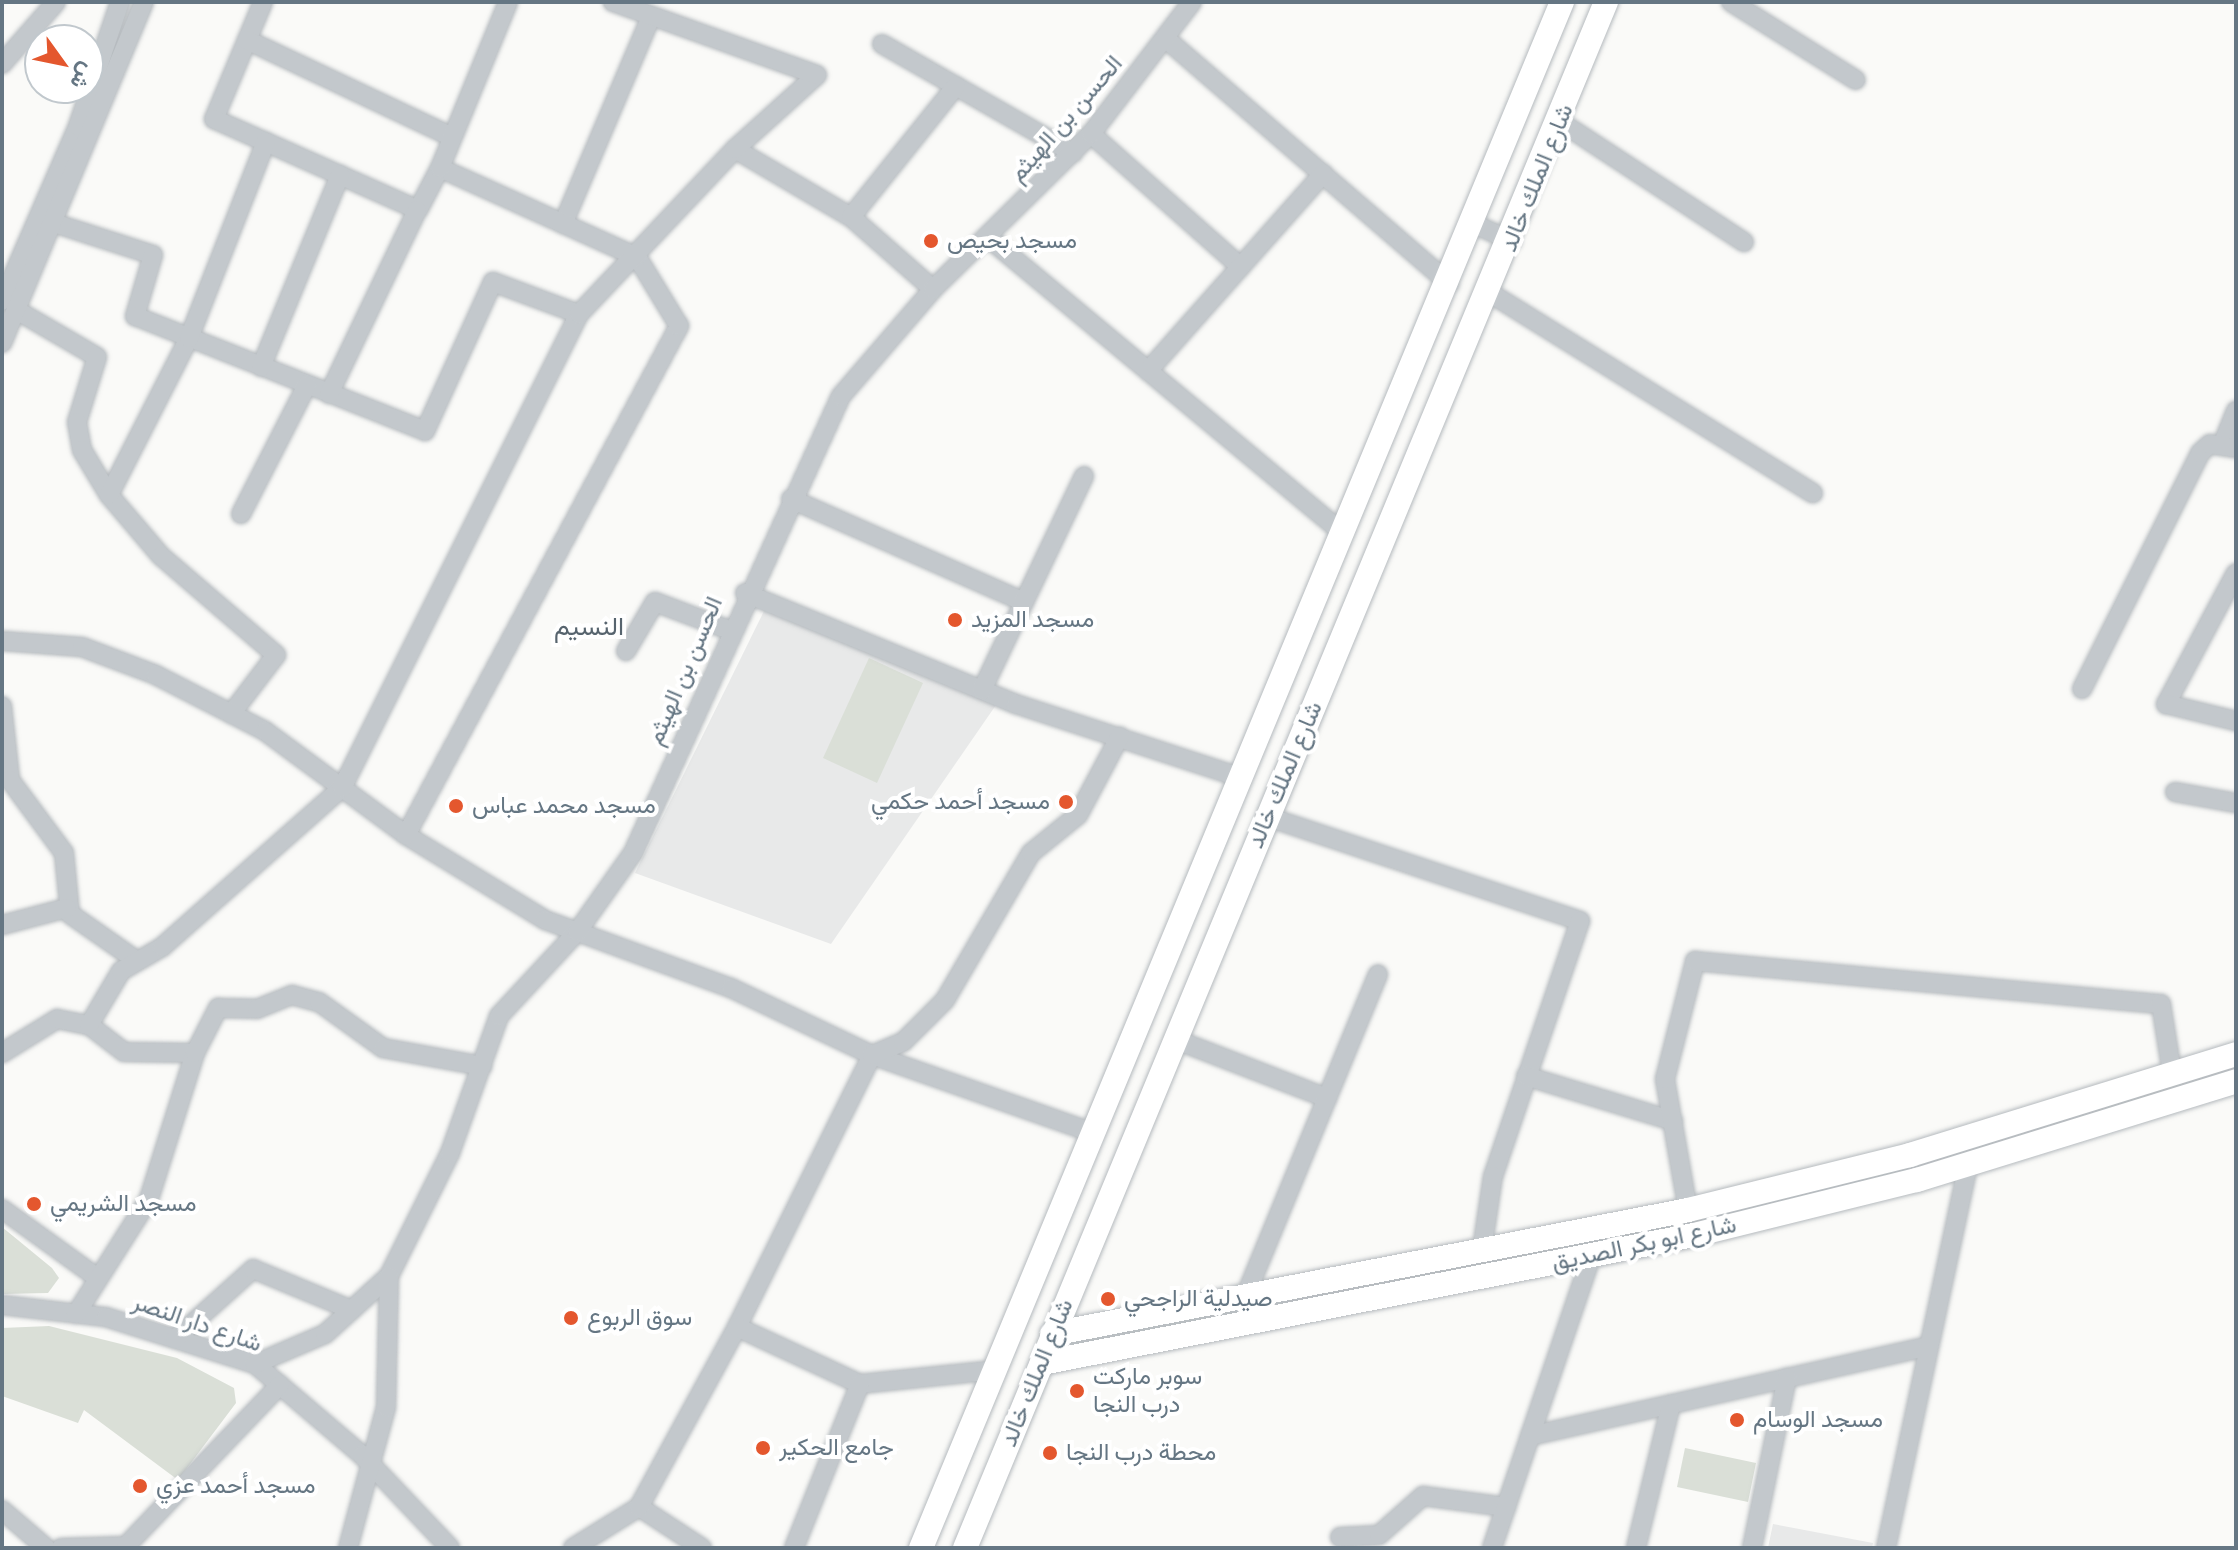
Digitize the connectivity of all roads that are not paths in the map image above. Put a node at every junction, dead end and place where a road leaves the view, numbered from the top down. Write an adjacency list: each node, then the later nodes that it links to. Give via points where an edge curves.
1 (56, 2): 15 (street)
2 (120, 2): 40 (street)
3 (144, 2): 29 (street)
4 (263, 2): 13 (street)
5 (508, 2): 20 (street)
6 (613, 2): 11 (street)
7 (1192, 2): 12 (street, الحسن بن الهيثم)
8 (1562, 2): 31 (main road, شارع الملك خالد)
9 (1606, 2): 18 (main road, شارع الملك خالد)
10 (1731, 2): 16 (street)
11 (650, 19): 22 (street, via 817,75); 30 (street)
12 (1165, 38): 19 (street, الحسن بن الهيثم); 25 (street)
13 (247, 40): 20 (street); 21 (street, via 214,119)
14 (882, 44): 17 (street)
15 (2, 64)
16 (1856, 80)
17 (956, 86): 23 (street); 28 (street)
18 (1559, 121): 33 (main road, شارع الملك خالد); 34 (street)
19 (1091, 134): 23 (street, الحسن بن الهيثم); 36 (street)
20 (452, 137): 24 (street)
21 (266, 142): 26 (street); 42 (street)
22 (735, 149): 28 (street); 35 (street)
23 (1073, 153): 32 (street, الحسن بن الهيثم)
24 (440, 168): 27 (street); 30 (street)
25 (1323, 174): 36 (street); 37 (street)
26 (340, 175): 27 (street); 44 (street)
27 (417, 210): 47 (street)
28 (851, 217): 38 (street)
29 (57, 224): 40 (street); 42 (street, via 153,255 135,316)
30 (563, 224): 35 (street)
31 (1474, 224): 33 (street); 37 (main road, شارع الملك خالد)
32 (990, 239): 38 (street, الحسن بن الهيثم); 45 (street)
33 (1512, 241): 39 (main road, شارع الملك خالد)
34 (1744, 242)
35 (637, 257): 41 (street); 73 (street, via 679,326)
36 (1241, 267): 45 (street)
37 (1450, 284): 55 (main road, شارع الملك خالد)
38 (933, 289): 53 (street, الحسن بن الهيثم, via 841,396)
39 (1490, 293): 51 (street); 72 (main road, شارع الملك خالد)
40 (10, 306): 43 (street); 52 (street, via 97,357 77,422 82,450)
41 (579, 314): 47 (street, via 493,282 425,431); 69 (street)
42 (189, 338): 44 (street); 52 (street)
43 (2, 343)
44 (261, 367): 46 (street)
45 (1148, 371): 55 (street)
46 (307, 385): 47 (street); 54 (street)
47 (329, 394)
48 (2236, 411): 49 (street)
49 (2230, 445): 62 (street, via 2210,444 2191,468)
50 (1084, 476): 58 (street)
51 (1813, 493)
52 (109, 495): 65 (street, via 161,556 276,655)
53 (791, 499): 57 (street, الحسن بن الهيثم); 58 (street)
54 (241, 514)
55 (1343, 533): 68 (main road, شارع الملك خالد)
56 (2236, 573): 66 (street, via 2166,704)
57 (745, 593): 59 (street, الحسن بن الهيثم); 63 (street)
58 (1024, 602): 63 (street)
59 (729, 630): 61 (street, via 655,602); 76 (street, الحسن بن الهيثم, via 633,853)
60 (2, 641): 65 (street, via 82,647)
61 (626, 651)
62 (2082, 689)
63 (982, 690): 67 (street)
64 (2, 706): 74 (street, via 10,780 64,853)
65 (231, 714): 69 (street)
66 (2236, 721)
67 (1120, 736): 68 (street); 84 (street, via 1078,815 1031,853 945,1000 903,1042)
68 (1240, 777): 91 (main road, شارع الملك خالد)
69 (342, 788): 73 (street); 77 (street, via 162,947)
70 (2175, 792): 71 (street)
71 (2236, 803)
72 (1268, 817): 80 (main road, شارع الملك خالد); 87 (street, via 1580,921)
73 (406, 835): 76 (street, via 545,920)
74 (67, 908): 75 (street); 77 (street)
75 (2, 925)
76 (577, 932): 84 (street, via 731,988); 85 (street, الحسن بن الهيثم, via 499,1016)
77 (136, 960): 79 (street, via 121,971)
78 (1378, 974): 89 (street)
79 (89, 1025): 81 (street, via 57,1019); 82 (street, via 124,1052)
80 (1174, 1039): 89 (street); 104 (main road, شارع الملك خالد)
81 (2, 1053)
82 (195, 1053): 85 (street, via 218,1008 257,1009 279,994 319,1002 383,1048); 97 (street, via 149,1199)
83 (2236, 1054): 86 (main road, شارع ابو بكر الصديق)
84 (872, 1055): 91 (street); 103 (street)
85 (482, 1066): 98 (street, الحسن بن الهيثم, via 450,1153)
86 (2172, 1073): 90 (street, via 2161,1004 1695,961 1665,1079); 94 (main road, شارع ابو بكر الصديق, via 1910,1155)
87 (1526, 1076): 90 (street); 95 (street, via 1493,1176)
88 (2236, 1081): 92 (main road, شارع ابو بكر الصديق)
89 (1327, 1098): 99 (street)
90 (1673, 1121): 94 (street)
91 (1091, 1132): 109 (main road, شارع الملك خالد)
92 (1968, 1164): 96 (main road, شارع ابو بكر الصديق); 106 (street)
93 (2, 1209): 97 (street)
94 (1688, 1210): 95 (main road, شارع ابو بكر الصديق)
95 (1482, 1250): 99 (main road, شارع ابو بكر الصديق)
96 (1592, 1255): 107 (main road, شارع ابو بكر الصديق); 114 (street)
97 (95, 1276): 102 (street)
98 (389, 1276): 101 (street, الحسن بن الهيثم); 115 (street, via 386,1407)
99 (1245, 1297): 104 (main road, شارع ابو بكر الصديق)
100 (2, 1305): 102 (street, شارع دار النصر)
101 (352, 1310): 105 (street, via 253,1269); 108 (street, الحسن بن الهيثم, via 325,1334)
102 (76, 1314): 105 (street, شارع دار النصر)
103 (737, 1327): 111 (street); 116 (street)
104 (1052, 1334): 107 (main road, شارع الملك خالد)
105 (175, 1339): 108 (street, شارع دار النصر)
106 (1929, 1346): 110 (street); 132 (street)
107 (1042, 1363): 128 (main road, شارع الملك خالد)
108 (255, 1364): 112 (street, شارع دار النصر)
109 (995, 1370): 111 (street); 127 (main road, شارع الملك خالد)
110 (1787, 1378): 113 (street); 131 (street)
111 (860, 1384): 126 (street)
112 (280, 1385): 115 (street, شارع دار النصر); 121 (street, via 126,1546)
113 (1671, 1404): 114 (street); 130 (street)
114 (1530, 1436): 117 (street)
115 (371, 1465): 122 (street); 123 (street, شارع دار النصر)
116 (639, 1507): 124 (street); 125 (street)
117 (1506, 1507): 119 (street, via 1423,1496 1379,1535); 129 (street)
118 (2, 1510): 120 (street)
119 (1340, 1537)
120 (46, 1548)
121 (61, 1548)
122 (348, 1548)
123 (450, 1548)
124 (573, 1548)
125 (702, 1548)
126 (794, 1548)
127 (921, 1548)
128 (965, 1548)
129 (1492, 1548)
130 (1636, 1548)
131 (1752, 1548)
132 (1886, 1548)

